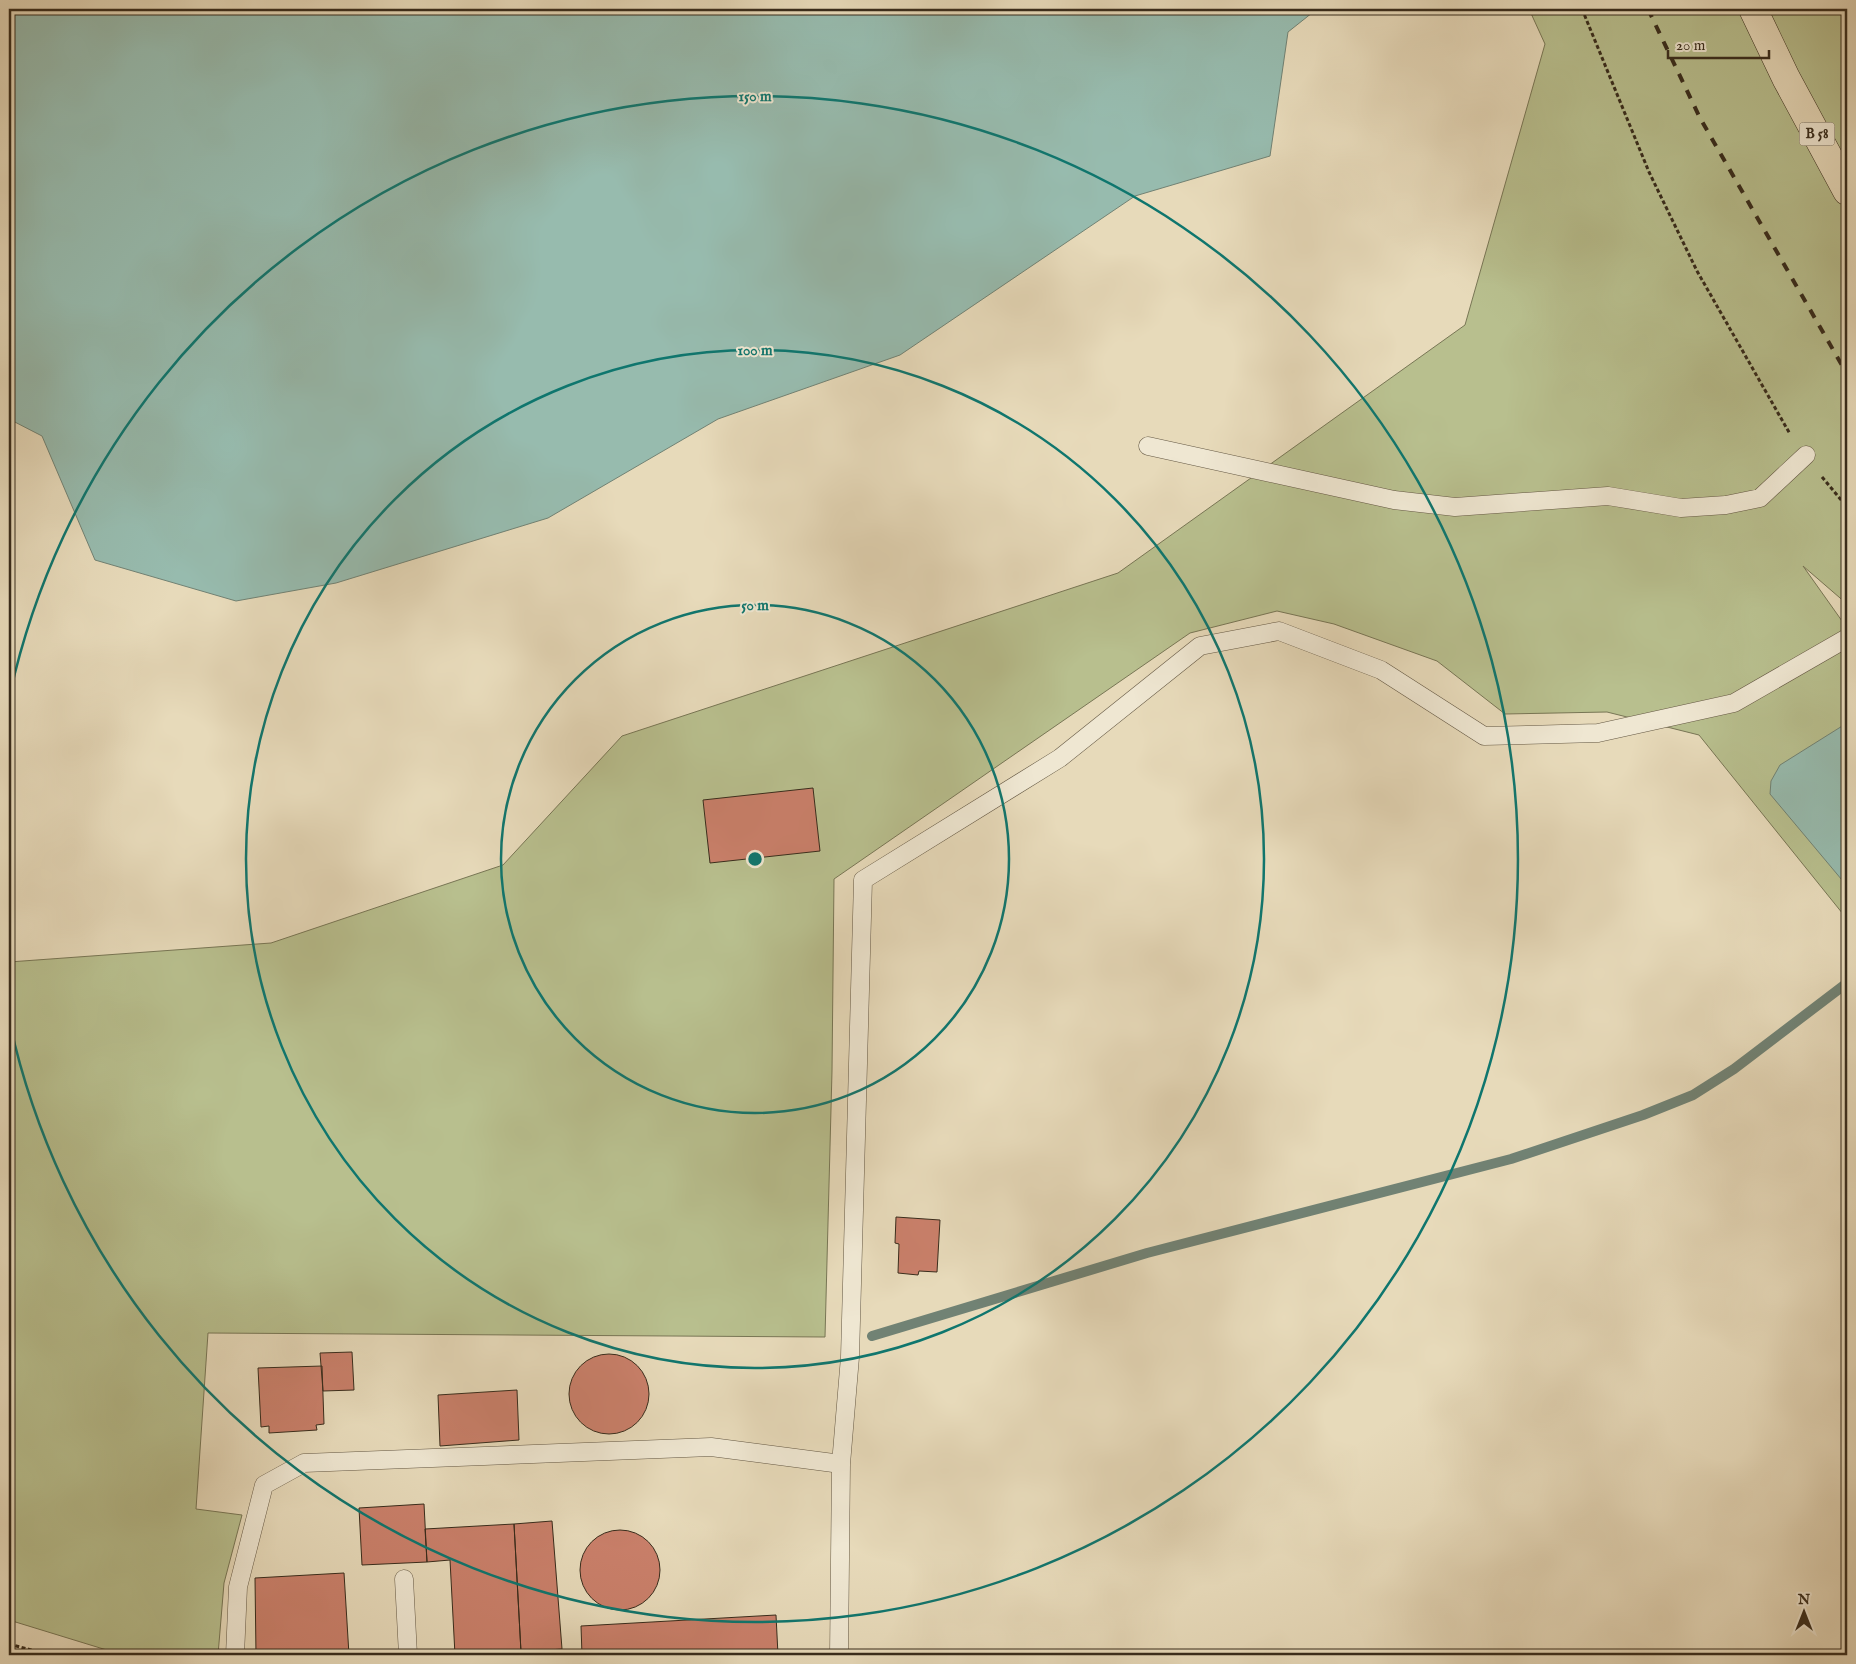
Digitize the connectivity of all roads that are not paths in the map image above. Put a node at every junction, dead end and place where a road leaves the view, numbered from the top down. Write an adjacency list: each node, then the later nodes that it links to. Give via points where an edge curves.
1 (1753, 9): 2 (main road, B 58)
2 (1847, 192)
3 (1148, 446): 4 (lane, via 1394,500 1455,507 1608,496 1681,508 1726,505 1760,498)
4 (1806, 455)
5 (1847, 638): 6 (lane, via 1734,703 1598,733 1484,736 1381,670 1279,631 1200,646 1060,758 864,880 850,1347)
6 (841, 1464): 8 (lane, via 711,1447 304,1462 264,1485 238,1586); 10 (lane)
7 (404, 1579): 9 (lane)
8 (235, 1655)
9 (408, 1655)
10 (839, 1655)

